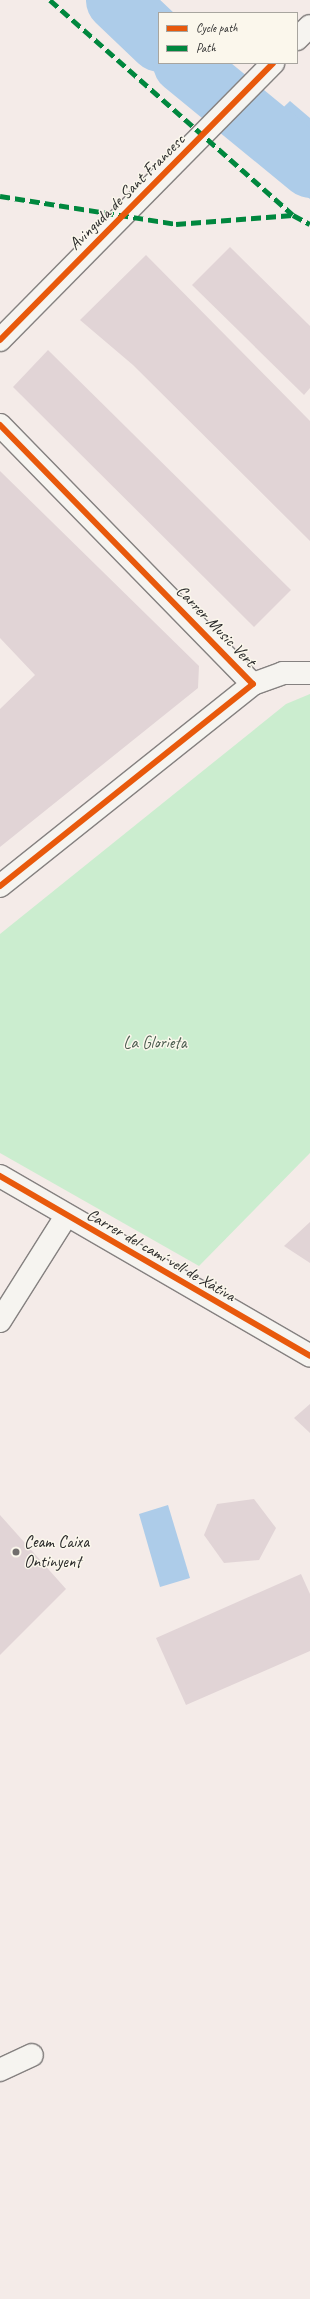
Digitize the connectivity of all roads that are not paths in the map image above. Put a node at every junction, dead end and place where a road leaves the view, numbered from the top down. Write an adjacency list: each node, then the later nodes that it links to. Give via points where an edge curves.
1 (310, 26): 2 (street)
2 (298, 38)
3 (272, 64): 4 (street, Avinguda de Sant Francesc)
4 (0, 340)
5 (0, 425): 7 (street, Carrer Music Vert)
6 (310, 673): 7 (street, via 283,673)
7 (253, 684): 8 (street, Carrer Music Vert)
8 (0, 886)
9 (0, 1176): 10 (street, Carrer del camí vell de Xàtiva)
10 (66, 1216): 11 (street); 12 (street, Carrer del camí vell de Xàtiva)
11 (0, 1321)
12 (310, 1356)
13 (32, 2055): 14 (street)
14 (0, 2070)

